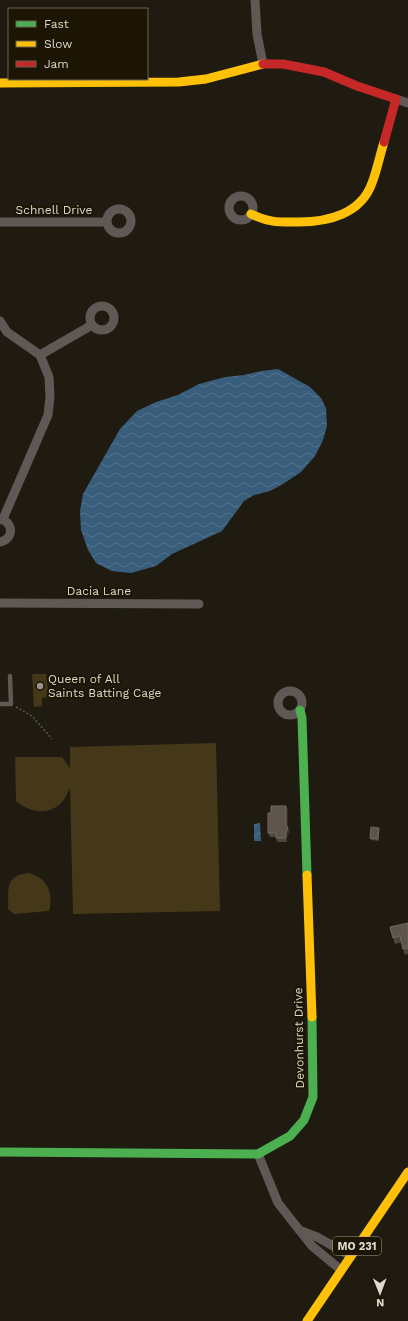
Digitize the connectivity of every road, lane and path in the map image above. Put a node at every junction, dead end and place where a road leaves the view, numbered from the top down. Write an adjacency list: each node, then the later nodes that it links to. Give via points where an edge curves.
1 (255, 0): 2 (street, via 257,34)
2 (263, 64): 3 (street, via 206,79 178,82); 4 (street, via 283,64 324,72)
3 (0, 83)
4 (396, 99): 5 (street); 6 (street, via 372,184 368,194 355,208 332,219 315,223 270,222)
5 (408, 102)
6 (251, 214)
7 (0, 222): 8 (street, Schnell Drive)
8 (107, 222)
9 (0, 322): 11 (street, via 7,332)
10 (92, 325): 11 (street)
11 (40, 356): 12 (street, via 49,377 48,415)
12 (2, 519): 13 (street, via 9,524 11,530 9,537)
13 (0, 542)
14 (0, 603): 15 (street, Dacia Lane)
15 (199, 604)
16 (10, 676): 17 (lane, via 11,704)
17 (0, 704)
18 (16, 707): 20 (path, via 32,716)
19 (300, 710): 22 (street, Devonhurst Drive, via 313,1097 304,1120 296,1130)
20 (52, 739)
21 (0, 1152): 22 (street, Devonhurst Drive)
22 (258, 1154): 24 (street, via 278,1203)
23 (408, 1172): 25 (street, MO 231)
24 (298, 1230): 25 (street, via 317,1237); 26 (street, via 312,1246)
25 (351, 1256): 26 (street, MO 231)
26 (341, 1270): 27 (street, MO 231)
27 (306, 1321)

